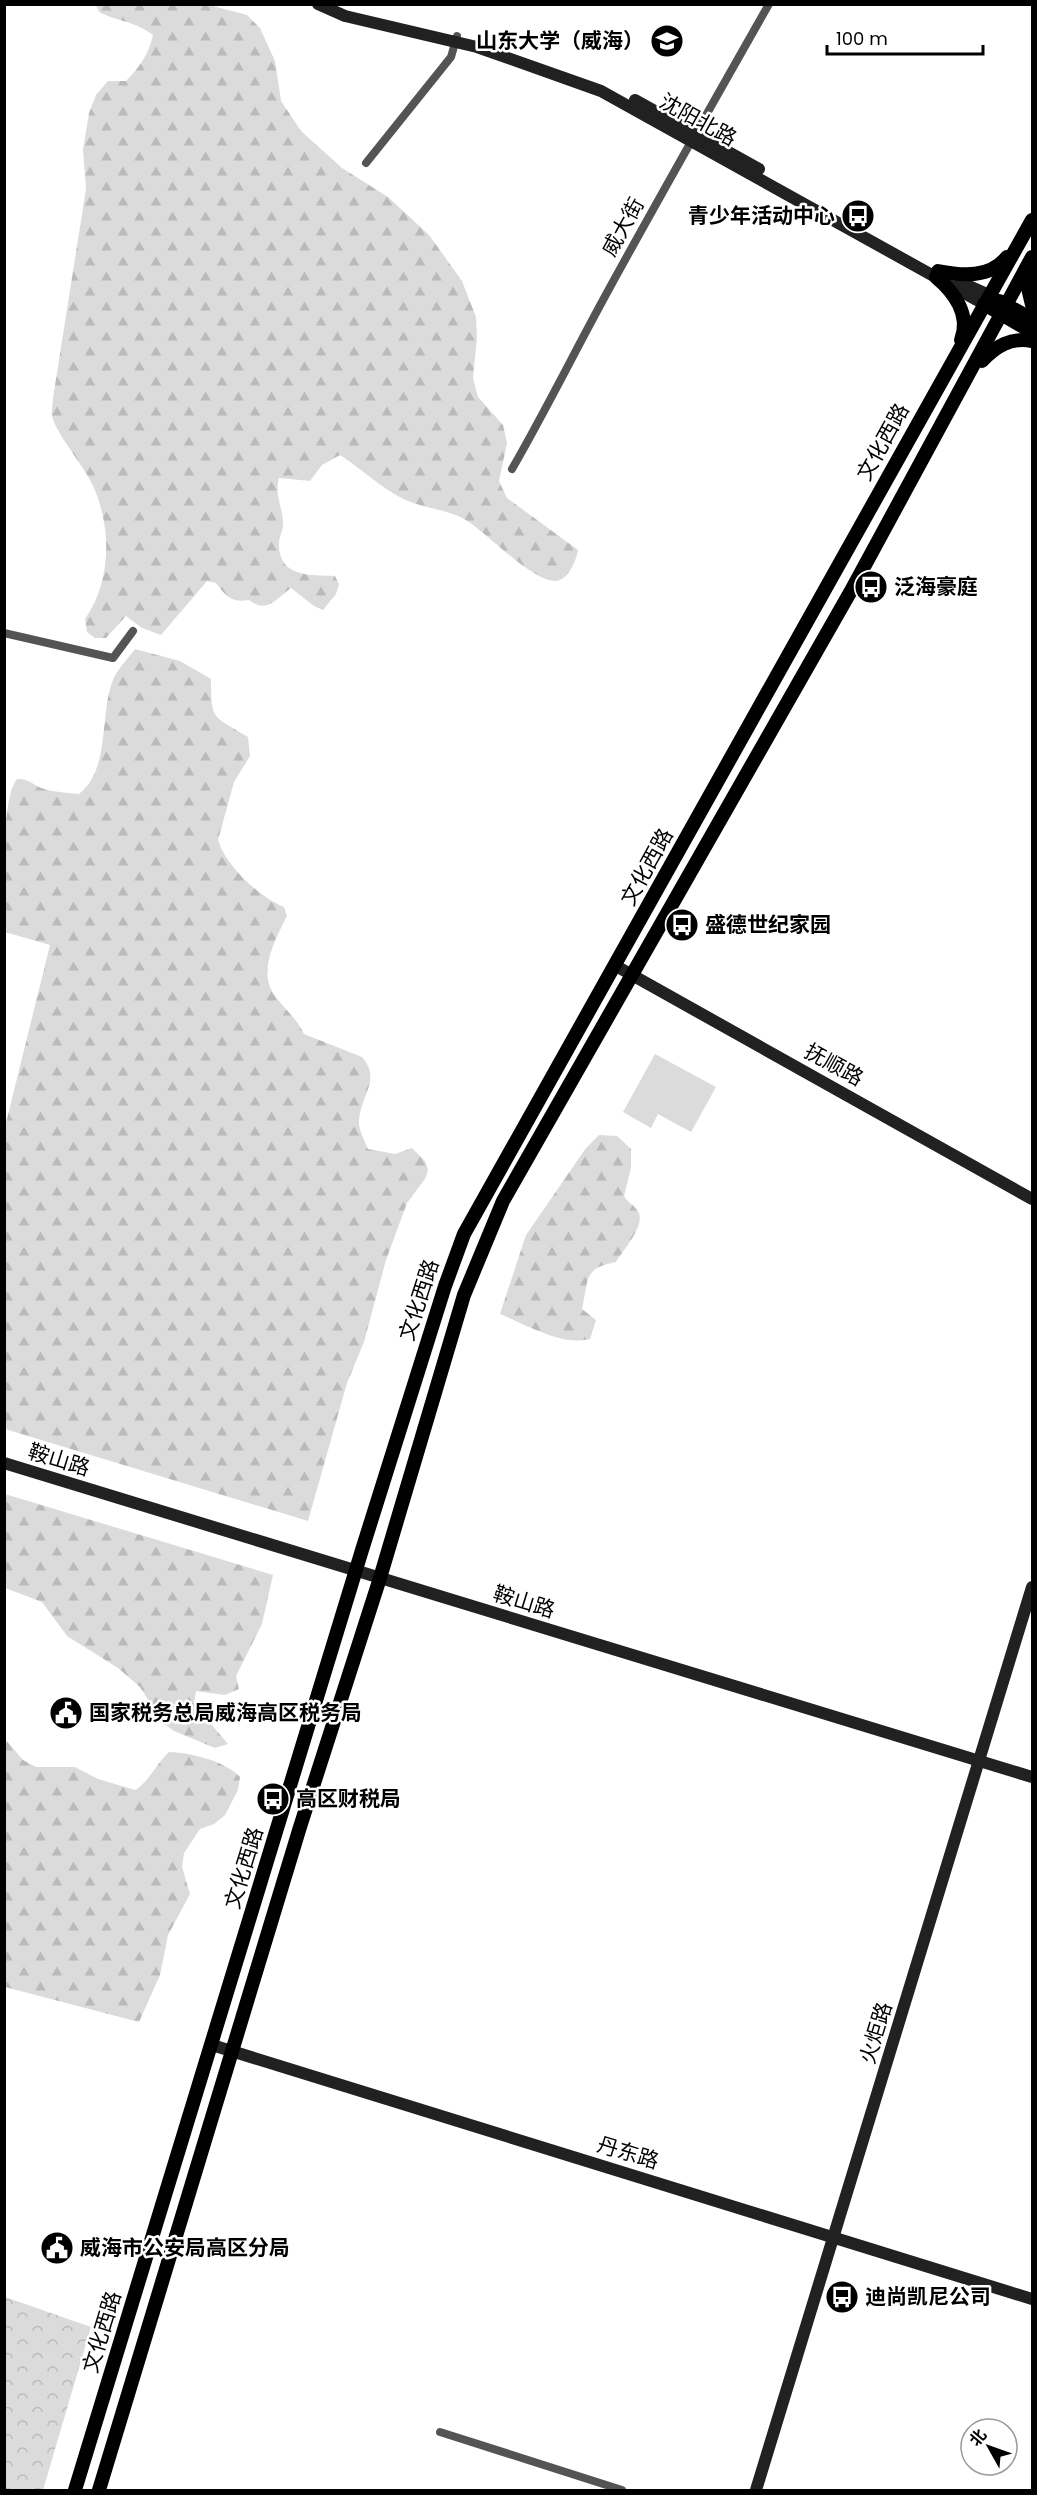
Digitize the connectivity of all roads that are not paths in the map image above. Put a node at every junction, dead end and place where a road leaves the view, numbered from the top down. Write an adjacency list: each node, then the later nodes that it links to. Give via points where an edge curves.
1 (318, 4): 4 (main road, 沈阳北路, via 345,16)
2 (335, 4): 4 (main road, 沈阳北路)
3 (769, 4): 5 (street, 威大街)
4 (456, 39): 5 (main road, 沈阳北路, via 535,59 606,85); 6 (street, via 451,57)
5 (693, 136): 11 (main road, 沈阳北路); 20 (street, 威大街)
6 (366, 163)
7 (1032, 220): 8 (main road, 文化西路)
8 (1024, 236): 11 (main road, via 1000,266 963,276); 12 (main road, 文化西路)
9 (1032, 257): 14 (main road, 文化西路)
10 (1032, 266): 13 (main road, via 1028,288)
11 (937, 274): 12 (main road, 沈阳北路); 18 (main road, via 958,299 961,315 963,334)
12 (987, 300): 14 (main road, 沈阳北路); 18 (main road, 文化西路)
13 (1032, 305)
14 (1005, 310): 15 (main road, 沈阳北路); 16 (main road, 沈阳北路); 19 (main road, 文化西路)
15 (1032, 319)
16 (1032, 332)
17 (1032, 341): 19 (main road, via 1006,342 992,350)
18 (951, 363): 23 (main road, 文化西路)
19 (968, 376): 24 (main road, 文化西路)
20 (512, 469)
21 (133, 631): 22 (street, via 113,658)
22 (4, 633)
23 (616, 966): 24 (main road, 抚顺路); 27 (main road, 文化西路, via 464,1234)
24 (632, 976): 25 (main road, 抚顺路); 28 (main road, 文化西路, via 503,1201 483,1245 464,1295)
25 (1032, 1199)
26 (4, 1463): 27 (main road, 鞍山路)
27 (355, 1572): 28 (main road, 鞍山路); 32 (main road, 文化西路)
28 (380, 1578): 30 (main road, 鞍山路); 33 (main road, 文化西路)
29 (1032, 1587): 30 (main road, 火炬路)
30 (978, 1761): 31 (main road, 鞍山路); 34 (main road, 火炬路)
31 (1032, 1777)
32 (212, 2045): 33 (main road, 丹东路); 37 (main road, 文化西路)
33 (233, 2051): 34 (main road, 丹东路); 38 (main road, 文化西路)
34 (834, 2237): 35 (main road, 丹东路); 44 (main road, 火炬路)
35 (1032, 2299)
36 (440, 2432): 43 (street)
37 (85, 2459): 39 (main road); 40 (main road, 文化西路)
38 (106, 2466): 41 (main road, 文化西路); 42 (main road)
39 (70, 2490)
40 (75, 2490)
41 (99, 2490)
42 (104, 2490)
43 (622, 2490)
44 (756, 2490)

